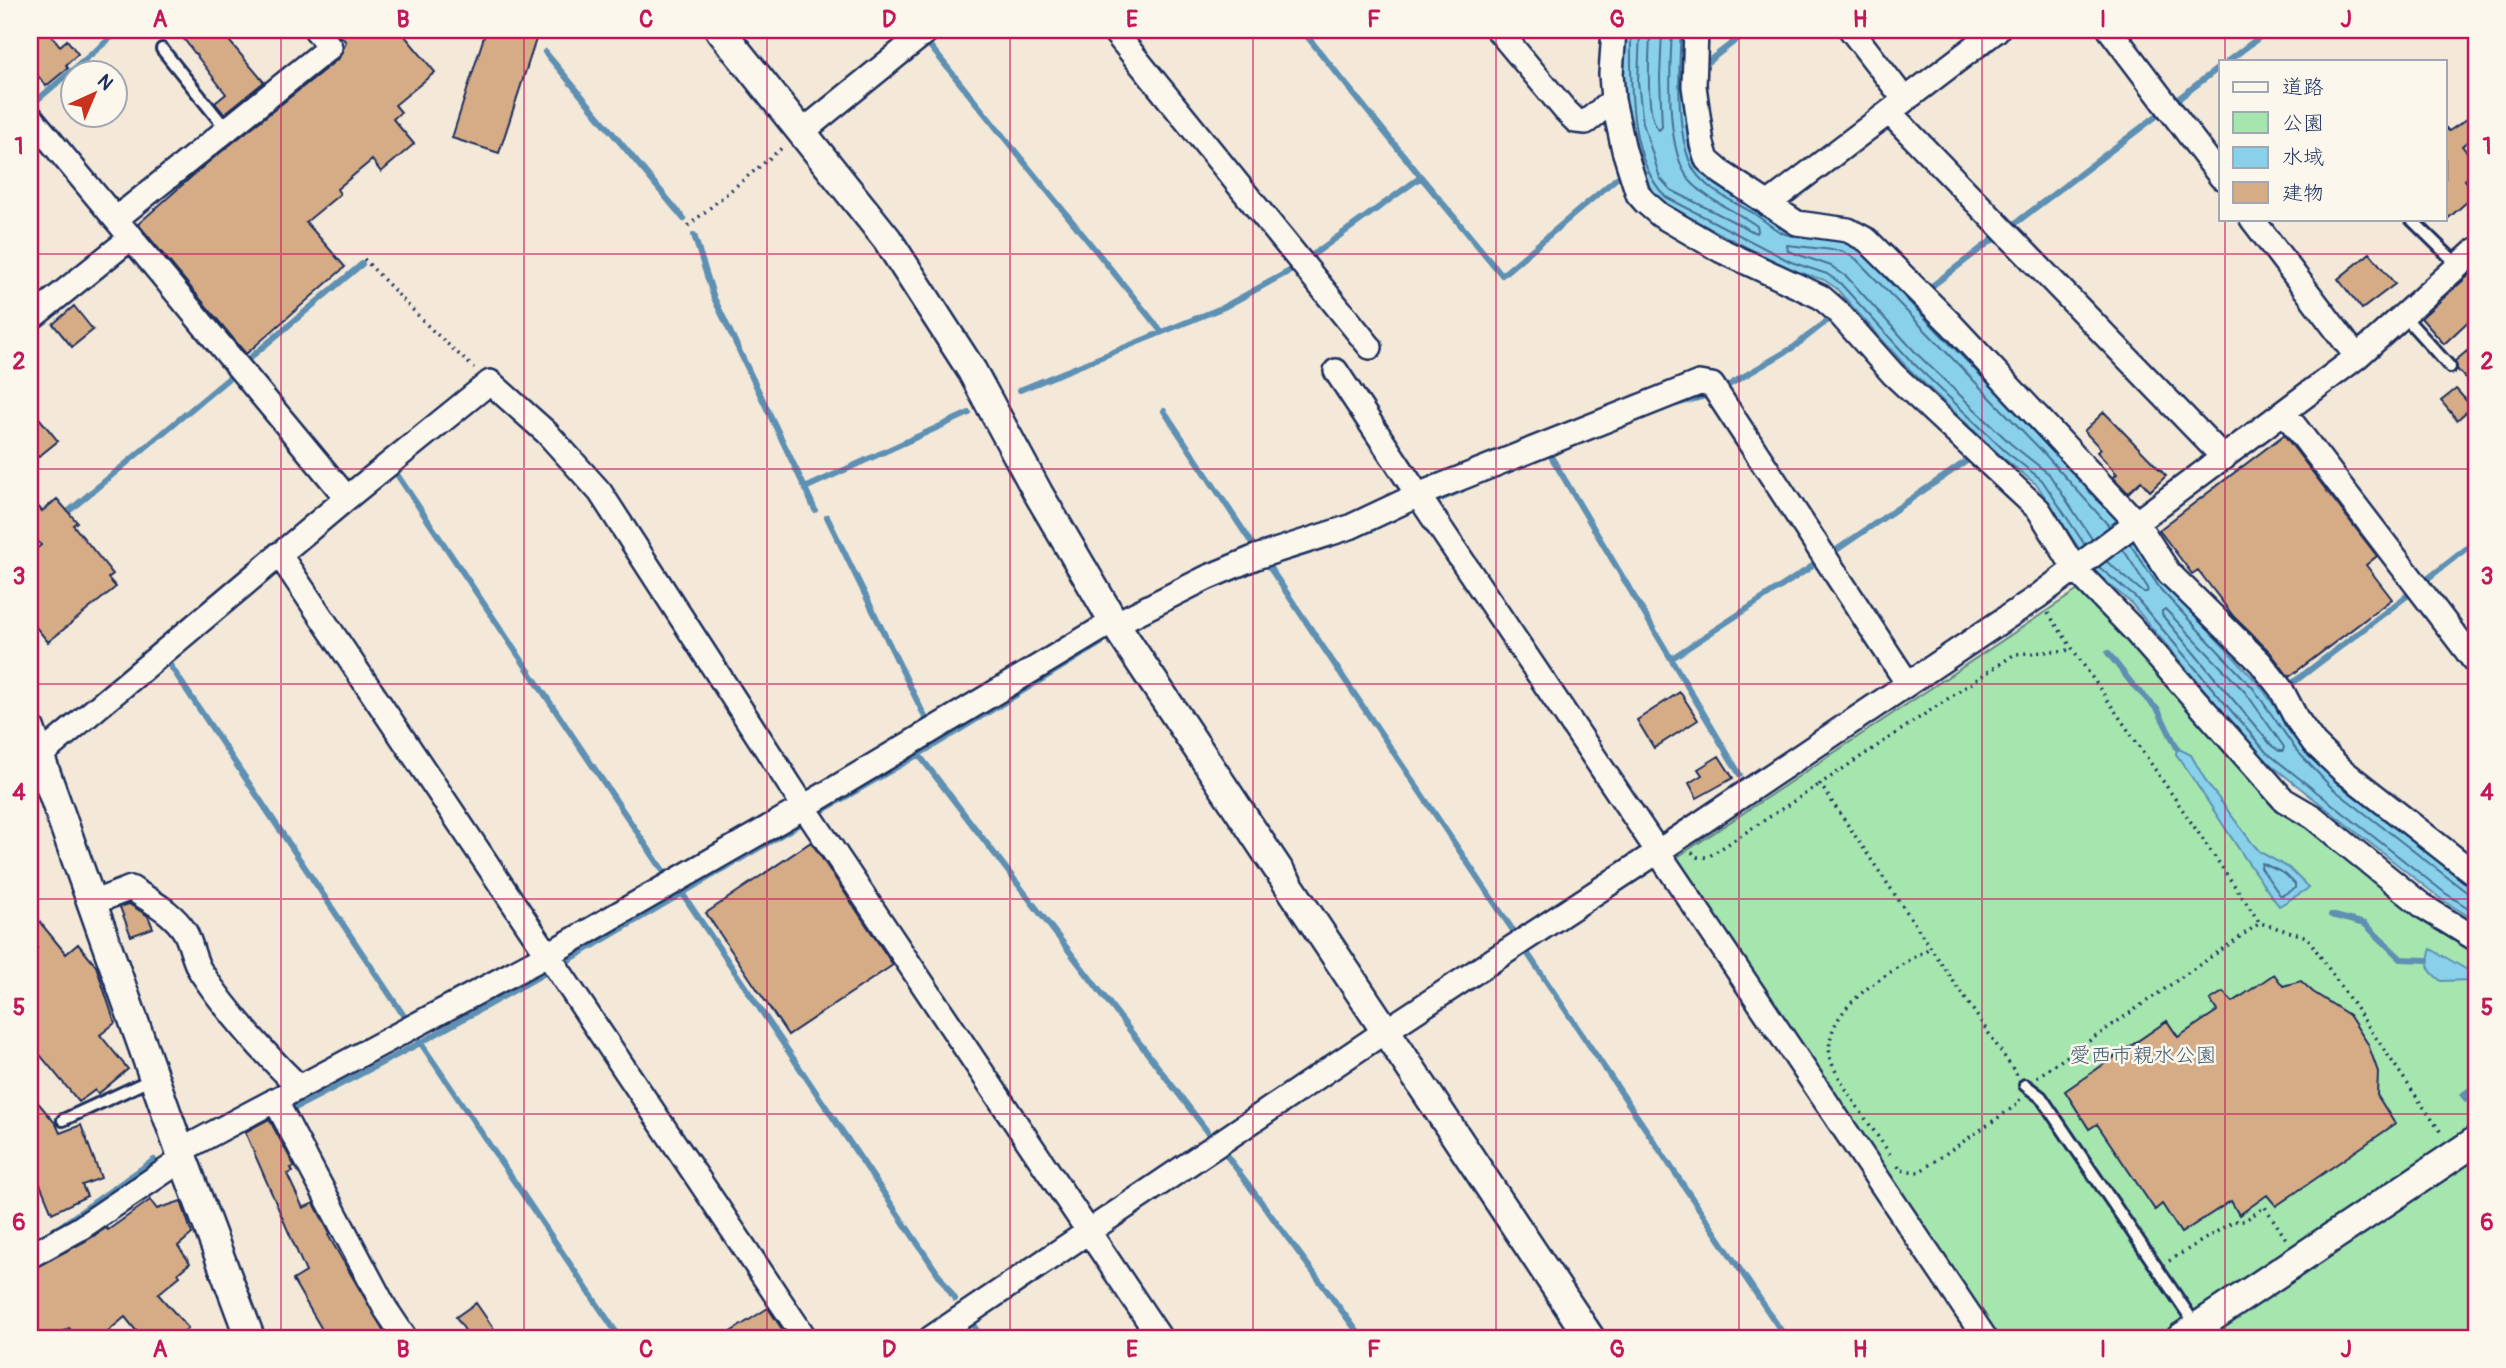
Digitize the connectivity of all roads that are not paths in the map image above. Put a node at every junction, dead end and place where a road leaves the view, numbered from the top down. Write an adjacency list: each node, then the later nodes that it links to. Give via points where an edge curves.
1 (316, 30): 15 (street, via 330,47)
2 (720, 30): 16 (street)
3 (928, 30): 16 (street)
4 (1113, 30): 27 (street)
5 (1498, 30): 12 (street, via 1576,121 1587,122)
6 (1614, 30): 12 (street)
7 (1696, 30): 18 (street, via 1694,86 1707,160)
8 (1851, 30): 13 (street)
9 (1997, 30): 13 (street)
10 (2110, 30): 17 (street)
11 (162, 48): 15 (lane)
12 (1613, 100): 37 (street, via 1624,150 1645,202 1720,250 1821,297 1893,374 2039,510)
13 (1897, 106): 18 (street); 32 (street)
14 (30, 116): 19 (street)
15 (227, 130): 19 (street)
16 (802, 132): 38 (street, via 887,239 972,371)
17 (2219, 174)
18 (1768, 204): 35 (street, via 1797,223 1848,230 1867,240)
19 (116, 219): 22 (street)
20 (2253, 220): 28 (street)
21 (2412, 220): 24 (lane)
22 (132, 237): 26 (street); 34 (street)
23 (2476, 250): 24 (street)
24 (2459, 265): 25 (street)
25 (2403, 315): 28 (street); 29 (lane)
26 (30, 319)
27 (1370, 346)
28 (2357, 357): 31 (street)
29 (2450, 367)
30 (1336, 371): 33 (street)
31 (2284, 412): 32 (street); 39 (street)
32 (2224, 458): 35 (street)
33 (1418, 495): 38 (street, via 1350,527 1206,578); 40 (street, via 1688,387 1712,385); 44 (street)
34 (347, 498): 36 (street); 43 (street, via 490,382 547,433 600,492)
35 (2135, 524): 37 (street); 45 (street, via 2169,573 2260,662 2314,743 2471,871)
36 (279, 554): 42 (street); 48 (street)
37 (2077, 567): 40 (street); 47 (street, via 2284,800 2313,817 2424,907)
38 (1115, 624): 43 (street); 49 (street)
39 (2476, 663)
40 (1908, 684): 44 (street)
41 (30, 729): 42 (street)
42 (35, 760): 46 (street)
43 (804, 807): 48 (street); 57 (street)
44 (1658, 850): 49 (street); 66 (street)
45 (2476, 867)
46 (92, 903): 50 (street); 52 (street, via 131,888 172,916 185,933 200,970 248,1033)
47 (2476, 939)
48 (547, 955): 52 (street); 62 (street)
49 (1384, 1032): 57 (street); 65 (street)
50 (155, 1077): 54 (lane); 56 (street)
51 (2025, 1085): 59 (lane, via 2041,1097 2158,1268)
52 (299, 1087): 53 (street)
53 (275, 1100): 56 (street); 61 (street)
54 (63, 1120)
55 (2476, 1141): 59 (street)
56 (182, 1155): 58 (street, via 79,1229); 60 (street)
57 (1088, 1231): 63 (street); 64 (street)
58 (30, 1256)
59 (2189, 1333)
60 (250, 1338)
61 (405, 1338)
62 (805, 1338)
63 (932, 1338)
64 (1160, 1338)
65 (1590, 1338)
66 (1985, 1338)

